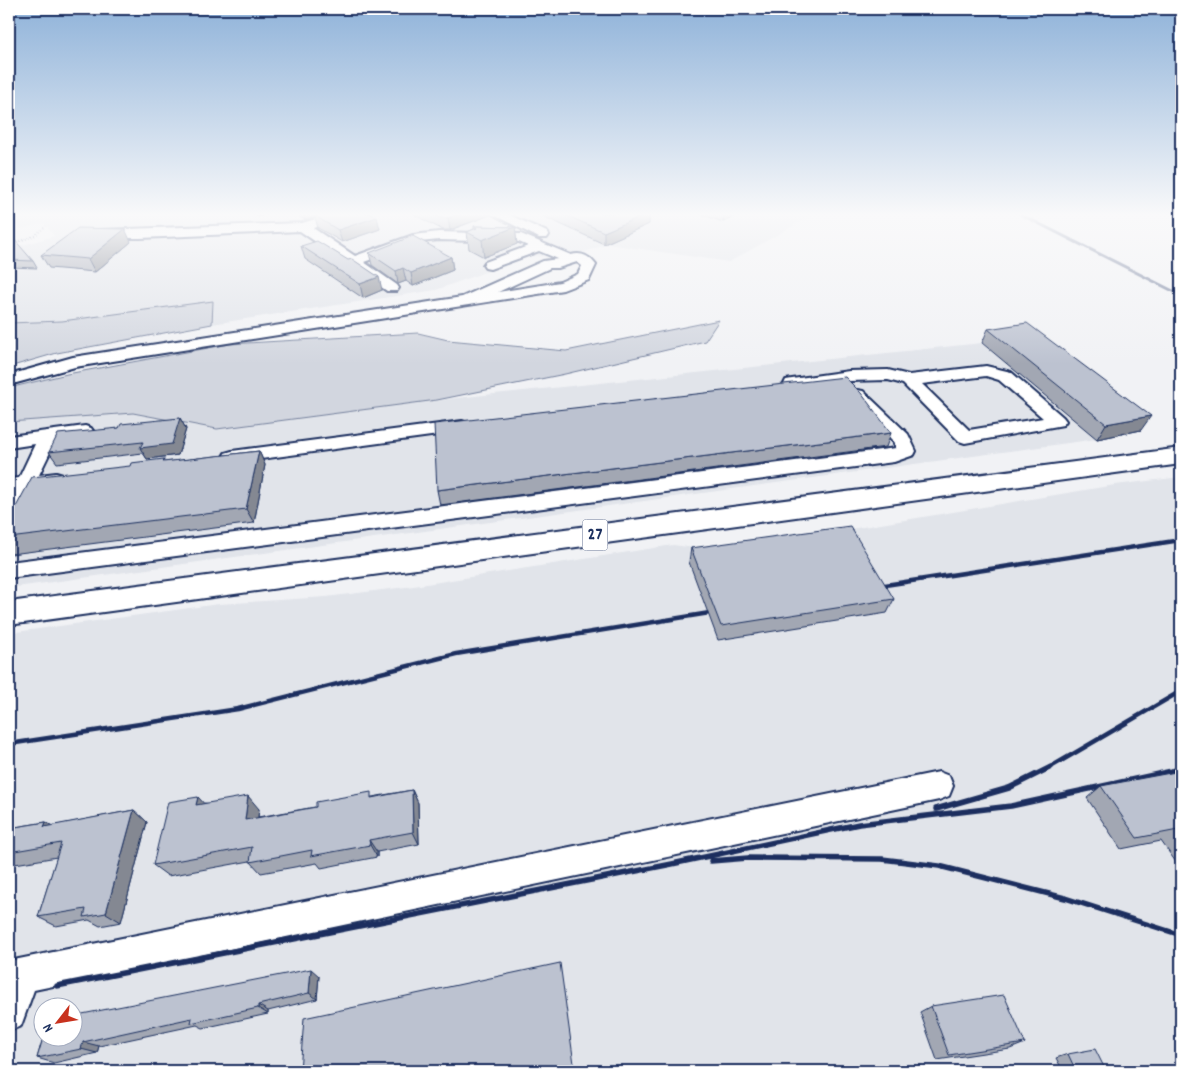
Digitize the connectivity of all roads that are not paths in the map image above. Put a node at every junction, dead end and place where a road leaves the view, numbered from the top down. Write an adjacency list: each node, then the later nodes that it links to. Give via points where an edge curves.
1 (357, 263): 6 (lane)
2 (494, 263): 5 (lane)
3 (560, 263): 7 (lane, via 548,264)
4 (586, 263): 7 (lane, via 589,265 584,277 562,286)
5 (490, 265)
6 (392, 288)
7 (466, 301): 9 (lane, via 73,362)
8 (840, 378): 10 (lane, via 888,375); 11 (lane); 21 (lane, via 901,438 907,451 894,456)
9 (9, 380)
10 (909, 380): 10 (lane, via 986,371 1005,376 1057,421 965,437)
11 (771, 386)
12 (477, 425): 17 (lane)
13 (104, 430): 14 (lane)
14 (48, 437): 15 (lane); 19 (lane)
15 (9, 442)
16 (1181, 456): 22 (main road, 27)
17 (212, 460)
18 (75, 478): 19 (lane)
19 (17, 485): 20 (lane)
20 (9, 519)
21 (9, 570)
22 (9, 614)
23 (939, 786): 24 (lane)
24 (15, 977): 25 (lane)
25 (9, 1014)

